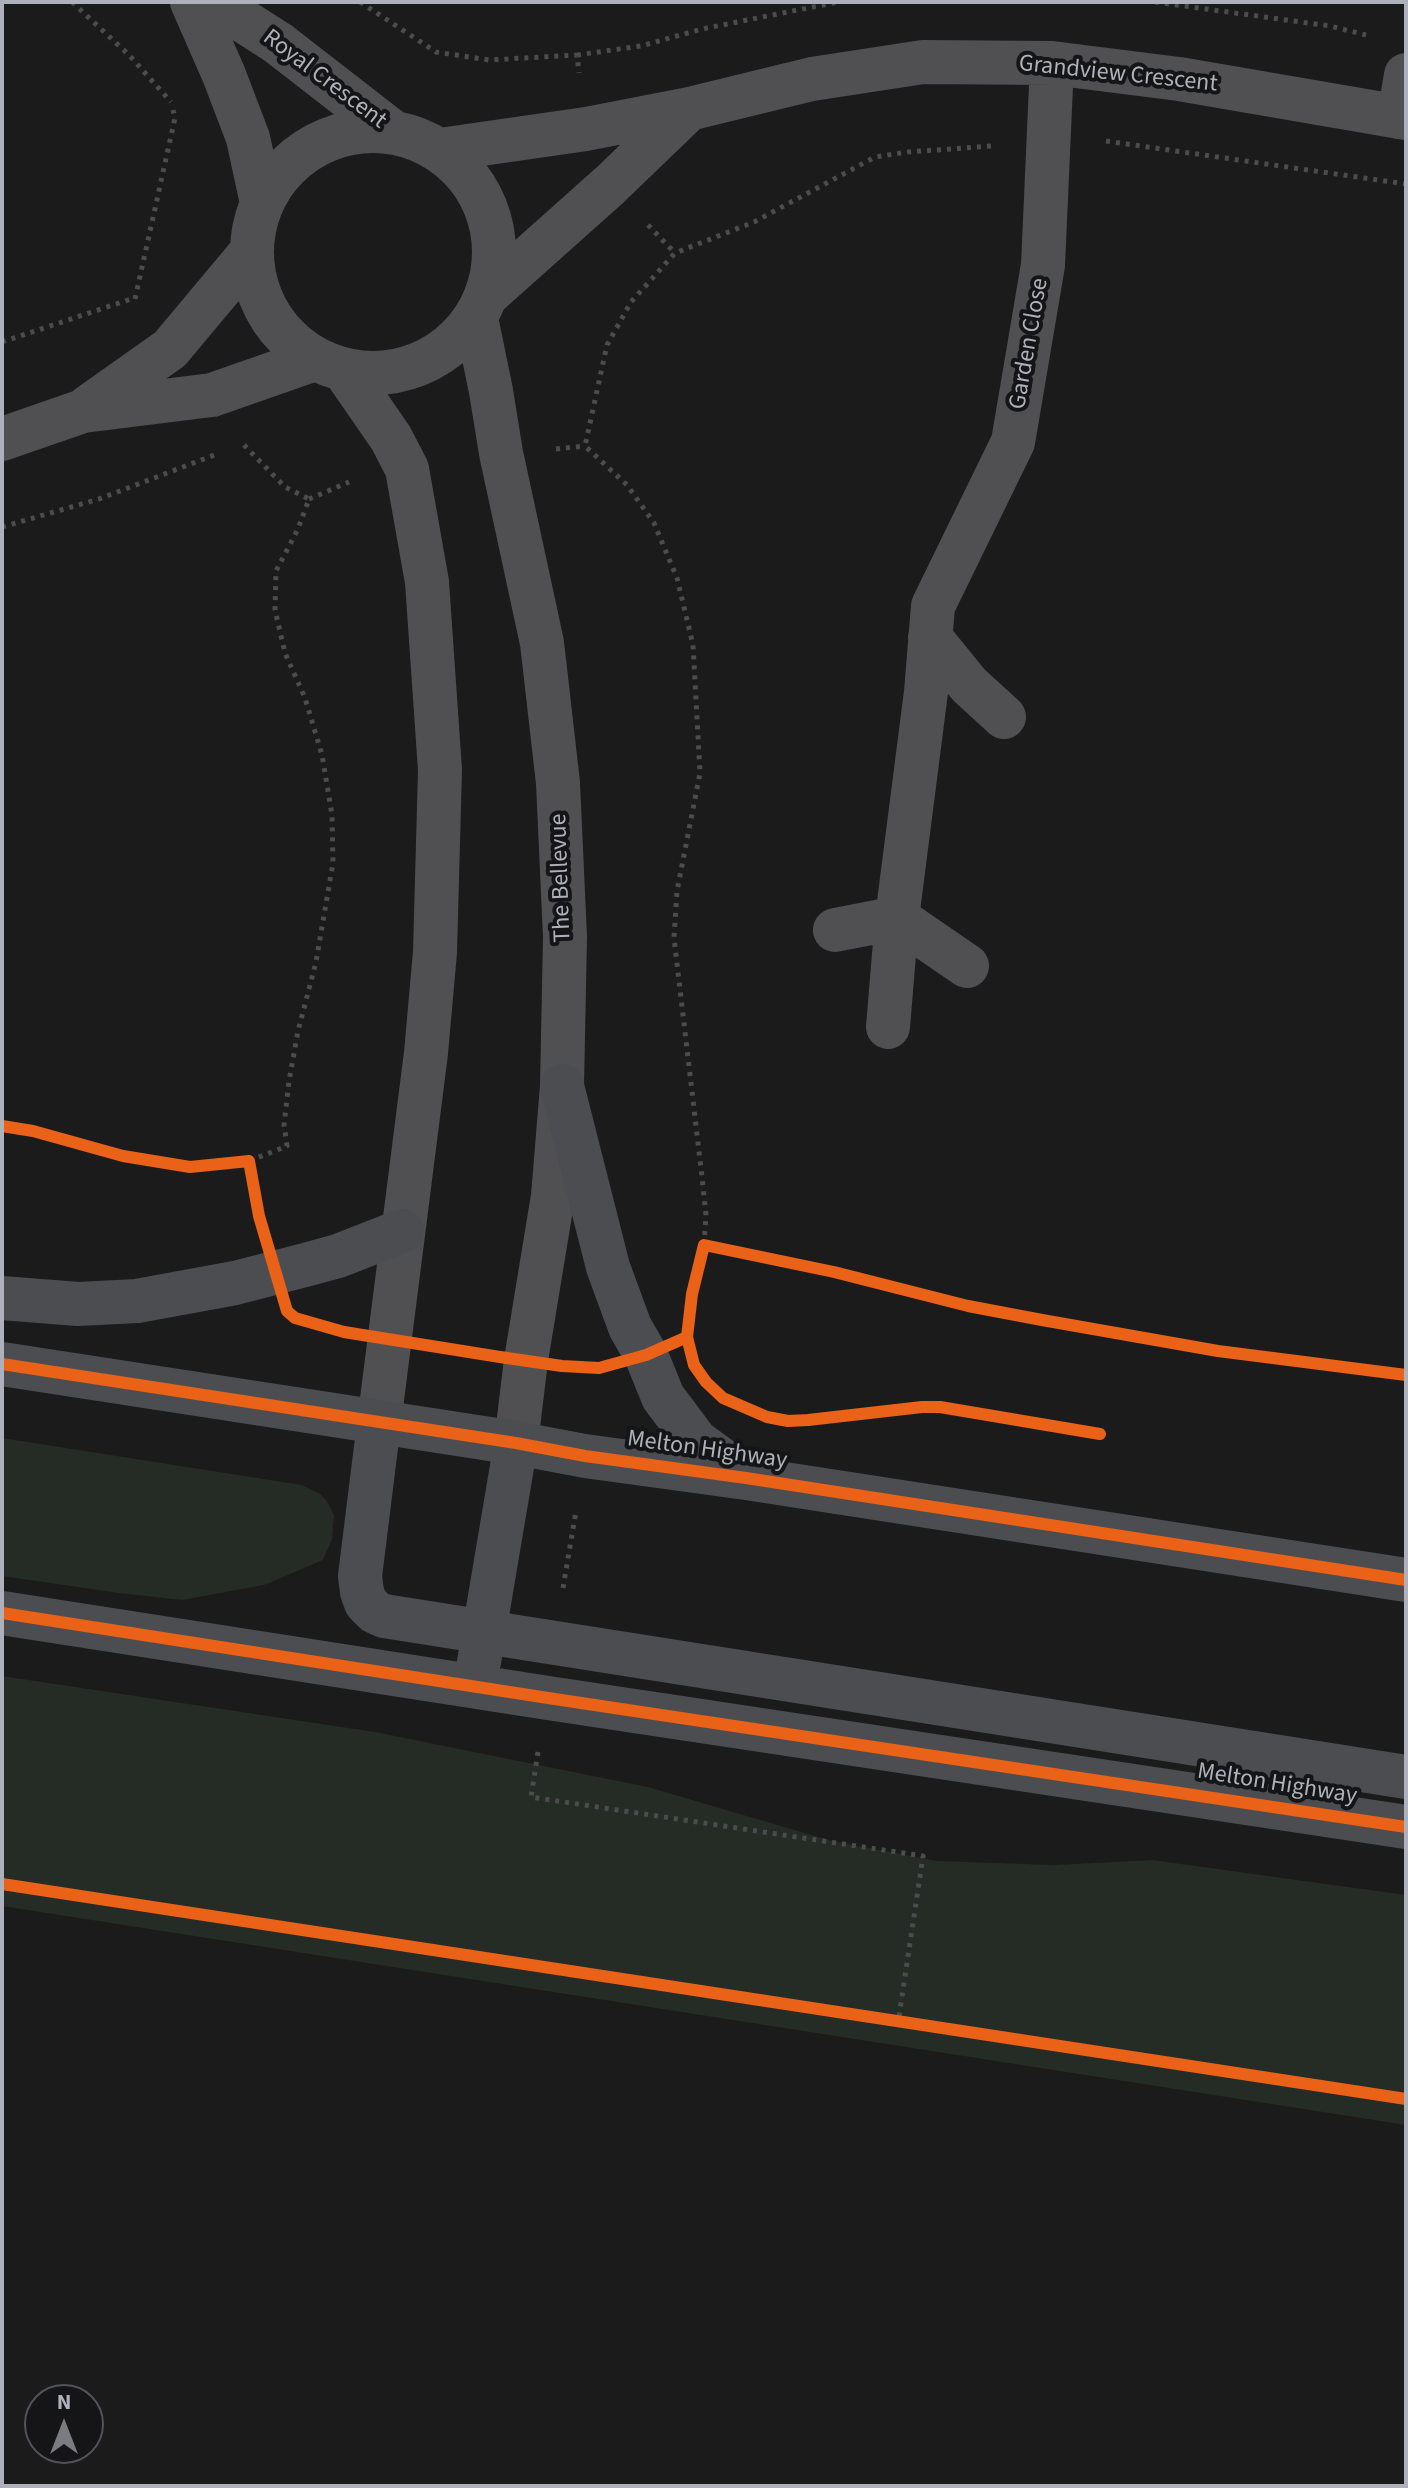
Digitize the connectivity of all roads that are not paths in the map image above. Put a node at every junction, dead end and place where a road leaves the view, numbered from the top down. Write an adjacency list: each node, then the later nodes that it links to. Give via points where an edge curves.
1 (192, 2): 9 (street, via 248,138)
2 (214, 2): 7 (street, Royal Crescent, via 278,43)
3 (1052, 63): 5 (street, Grandview Crescent, via 923,62 812,79); 6 (street, Grandview Crescent); 15 (street, Garden Close, via 1043,265 1013,442)
4 (1406, 75): 6 (street)
5 (689, 109): 8 (street, Grandview Crescent); 11 (street)
6 (1402, 118)
7 (394, 133): 8 (street); 9 (street, via 355,132 316,145 284,170)
8 (440, 150): 11 (street, via 470,177 489,213 495,253)
9 (262, 203): 10 (street)
10 (252, 251): 12 (street, via 256,283 269,313 289,339); 13 (street, via 170,349)
11 (482, 305): 12 (street, via 451,346 418,365 381,373); 21 (street, The Bellevue, via 501,453 542,643 558,783 565,937)
12 (330, 364): 13 (street, via 212,395); 22 (street, via 391,438 407,469 427,582 440,770 435,952)
13 (83, 411): 14 (street)
14 (2, 439)
15 (932, 622): 16 (street, via 969,685); 17 (street)
16 (1004, 717)
17 (897, 918): 18 (street); 19 (street); 20 (street)
18 (835, 930)
19 (967, 966)
20 (888, 1027)
21 (562, 1086): 26 (street, The Bellevue, via 553,1196); 27 (highway, via 608,1267 630,1327 663,1397 696,1441)
22 (402, 1231): 23 (highway, via 305,1265 137,1301 78,1304); 25 (street)
23 (2, 1298)
24 (2, 1364): 25 (highway, Melton Highway)
25 (379, 1423): 26 (highway, Melton Highway); 30 (highway, via 360,1576 366,1603 384,1616)
26 (516, 1443): 27 (highway, Melton Highway); 30 (highway)
27 (746, 1478): 28 (highway, Melton Highway)
28 (1406, 1580)
29 (2, 1613): 31 (highway, Melton Highway)
30 (483, 1633): 31 (highway); 32 (highway)
31 (475, 1686): 33 (highway, Melton Highway)
32 (1406, 1777)
33 (1406, 1827)

